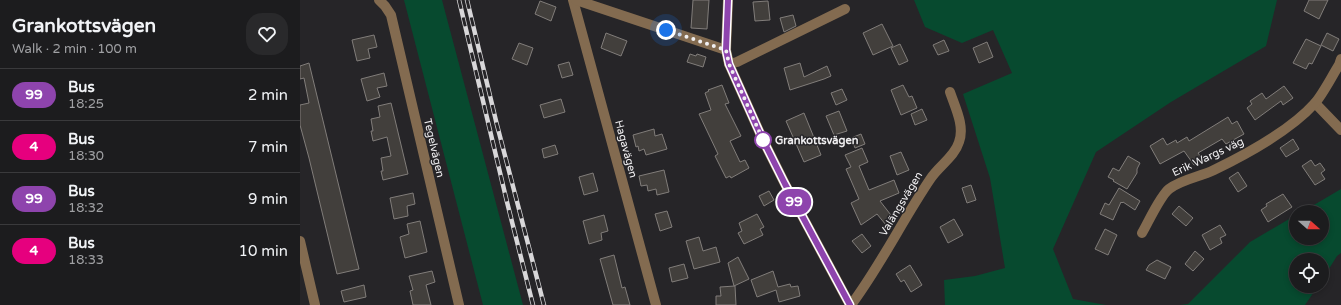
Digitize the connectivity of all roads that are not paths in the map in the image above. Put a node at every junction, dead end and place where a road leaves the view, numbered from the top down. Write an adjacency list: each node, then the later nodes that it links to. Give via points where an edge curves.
1 (378, 0): 14 (street, Tegelvägen, via 391,15)
2 (574, 0): 5 (street); 15 (street, Hagavägen)
3 (728, 0): 5 (street)
4 (845, 9): 7 (street)
5 (726, 50): 7 (street)
6 (1341, 59): 9 (street, Erik Wargs väg)
7 (729, 64): 16 (street, via 785,184)
8 (950, 92): 16 (street, Valängsvägen, via 962,129 959,143 932,176)
9 (1315, 103): 10 (street); 11 (street, Erik Wargs väg, via 1288,127 1244,155 1169,189)
10 (1341, 130)
11 (1142, 233)
12 (300, 241): 13 (street)
13 (315, 305)
14 (459, 305)
15 (656, 305)
16 (850, 305)

